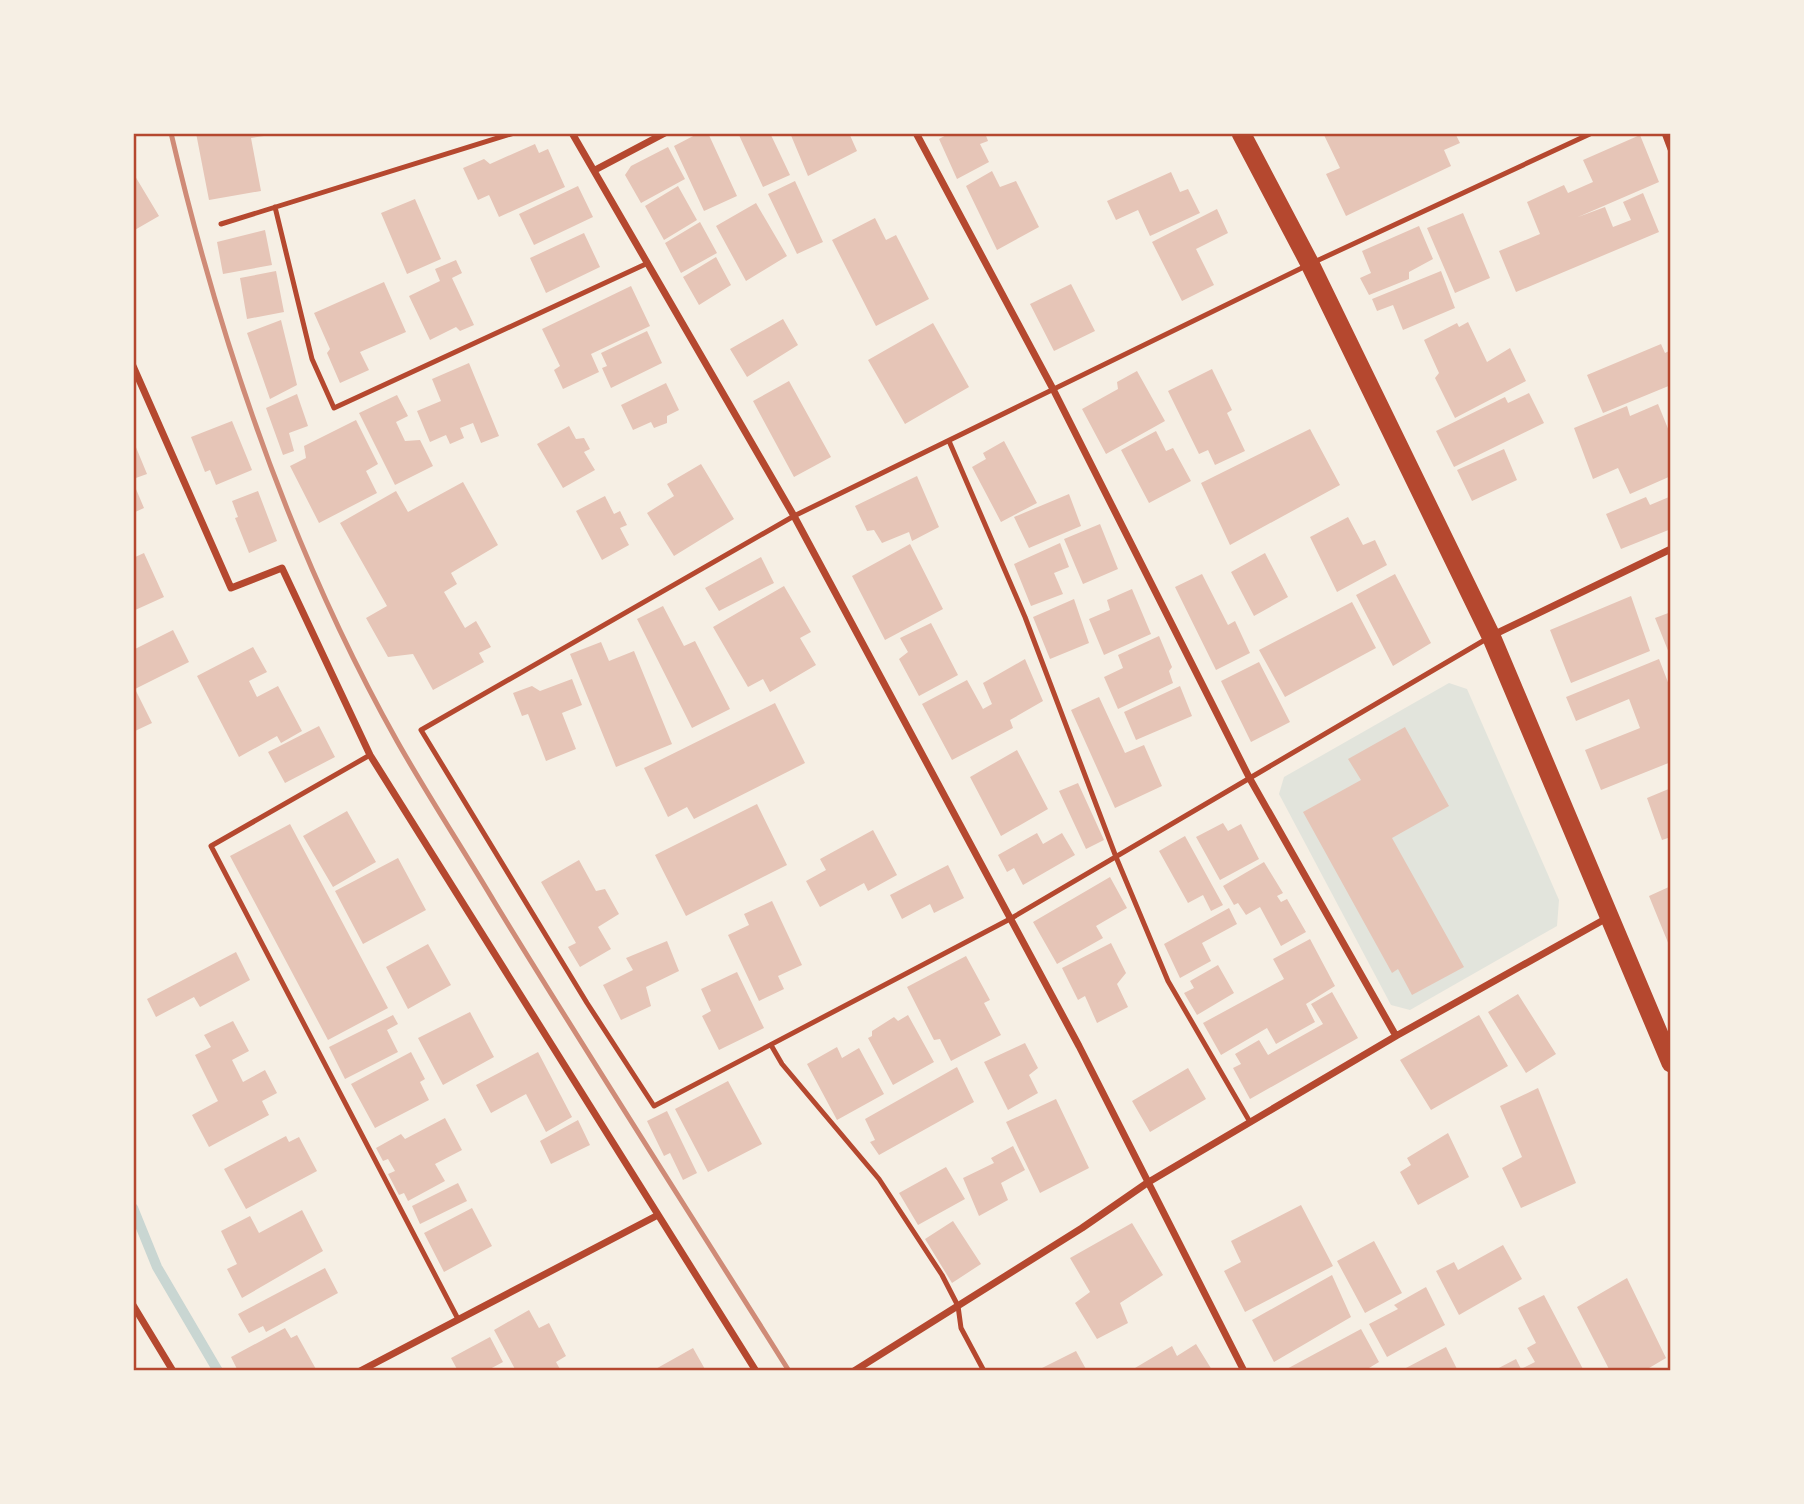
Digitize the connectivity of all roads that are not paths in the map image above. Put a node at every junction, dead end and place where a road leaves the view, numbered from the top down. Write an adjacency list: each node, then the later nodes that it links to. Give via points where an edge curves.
1 (513, 133): 10 (lane)
2 (572, 133): 9 (street)
3 (665, 133): 9 (street)
4 (916, 133): 15 (street)
5 (1241, 133): 13 (highway)
6 (1592, 133): 13 (lane)
7 (1665, 133): 8 (street)
8 (1671, 149)
9 (595, 170): 12 (street)
10 (275, 207): 11 (lane); 12 (lane, via 312,359 334,408)
11 (221, 224)
12 (648, 263): 17 (street)
13 (1310, 264): 15 (lane); 19 (highway)
14 (133, 366): 20 (street, via 231,588 282,568)
15 (1053, 389): 16 (lane); 21 (street)
16 (949, 441): 17 (lane); 22 (lane, via 1025,617)
17 (794, 516): 24 (street); 26 (lane, via 421,730 654,1106)
18 (1671, 549): 19 (street)
19 (1491, 636): 21 (lane); 23 (highway)
20 (370, 755): 30 (street); 33 (lane, via 211,846)
21 (1250, 779): 22 (lane); 25 (street)
22 (1116, 857): 24 (lane); 28 (lane, via 1168,981)
23 (1611, 916): 25 (street); 27 (highway)
24 (1010, 919): 26 (lane); 29 (street)
25 (1396, 1036): 28 (street)
26 (771, 1045): 32 (lane, via 879,1179)
27 (1671, 1063)
28 (1250, 1122): 29 (street)
29 (1146, 1183): 32 (street); 39 (street)
30 (658, 1214): 33 (street); 36 (street)
31 (133, 1305): 34 (street)
32 (958, 1306): 37 (street); 38 (lane, via 961,1328)
33 (458, 1319): 35 (street)
34 (173, 1371)
35 (360, 1371)
36 (756, 1371)
37 (855, 1371)
38 (984, 1371)
39 (1244, 1371)

